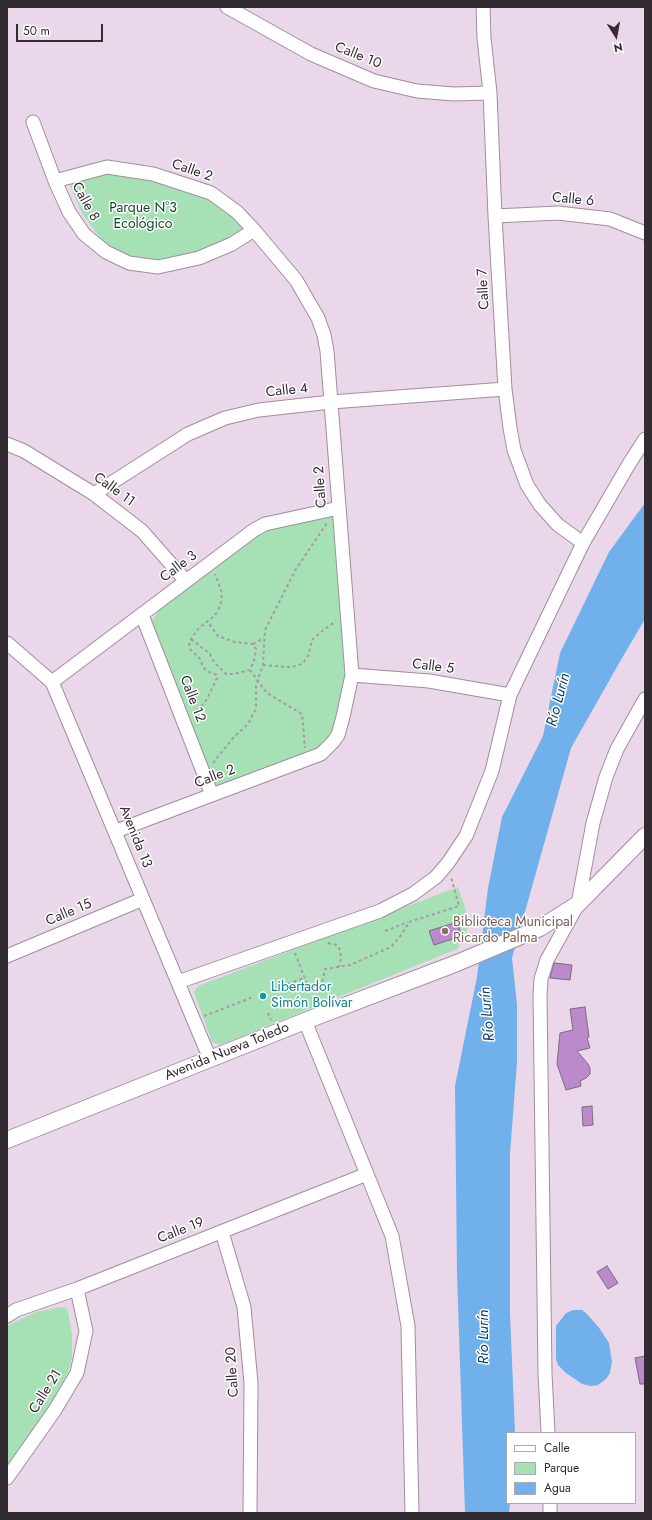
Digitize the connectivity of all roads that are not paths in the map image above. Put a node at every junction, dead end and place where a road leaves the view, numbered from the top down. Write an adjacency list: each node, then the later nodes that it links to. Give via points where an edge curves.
1 (227, 7): 3 (street, Calle 10, via 311,54 374,81 417,91)
2 (483, 7): 3 (street, Calle 7)
3 (490, 93): 6 (street, Calle 7)
4 (33, 122): 5 (street, Calle 8)
5 (55, 181): 7 (street, Calle 2, via 107,167 154,174 211,193 237,212); 7 (street, Calle 8, via 69,212 84,234 106,252 129,263 158,267 199,258 232,244)
6 (495, 216): 8 (street, Calle 6, via 558,213 610,219); 9 (street, Calle 7)
7 (254, 230): 10 (street, Calle 2, via 296,280 318,318 324,335)
8 (645, 233)
9 (505, 389): 10 (street, Calle 4); 15 (street, Calle 7, via 514,450 527,485 558,525)
10 (331, 402): 13 (street, Calle 4, via 258,410 224,418 188,434); 14 (street, Calle 2)
11 (645, 439): 15 (street)
12 (7, 444): 13 (street, Calle 11, via 24,451)
13 (94, 494): 16 (street, Calle 11, via 142,531)
14 (339, 508): 16 (street, Calle 3, via 265,524); 19 (street, Calle 2)
15 (583, 543): 21 (street)
16 (186, 581): 17 (street, Calle 3)
17 (142, 615): 20 (street, Calle 3); 23 (street, Calle 12)
18 (7, 643): 20 (street, Avenida 13)
19 (352, 675): 21 (street, Calle 5, via 429,681); 23 (street, Calle 2, via 338,735 321,754)
20 (52, 682): 24 (street, Avenida 13)
21 (510, 695): 29 (street, via 492,771 466,836 436,877 413,894 380,911 293,948)
22 (645, 699): 27 (street, via 617,749 606,777 593,823)
23 (212, 795): 24 (street, Calle 2)
24 (116, 831): 26 (street, Avenida 13)
25 (645, 836): 27 (main road, Avenida Nueva Toledo)
26 (143, 899): 28 (street, Calle 15); 29 (street, Avenida 13)
27 (578, 904): 30 (main road, Avenida Nueva Toledo, via 540,928 457,963); 37 (street, via 547,960 540,996)
28 (7, 956)
29 (178, 982): 31 (street, Avenida 13)
30 (305, 1021): 31 (main road, Avenida Nueva Toledo); 33 (street)
31 (210, 1059): 32 (main road, Avenida Nueva Toledo)
32 (7, 1140)
33 (367, 1174): 34 (street, Calle 19); 40 (street, via 392,1236 408,1326)
34 (222, 1232): 35 (street, Calle 19); 39 (street, Calle 20, via 244,1307 251,1375)
35 (77, 1289): 36 (street, Calle 19, via 16,1310); 38 (street, Calle 21, via 86,1331 77,1373 55,1410)
36 (7, 1316)
37 (548, 1432)
38 (7, 1478)
39 (250, 1513)
40 (412, 1513)

